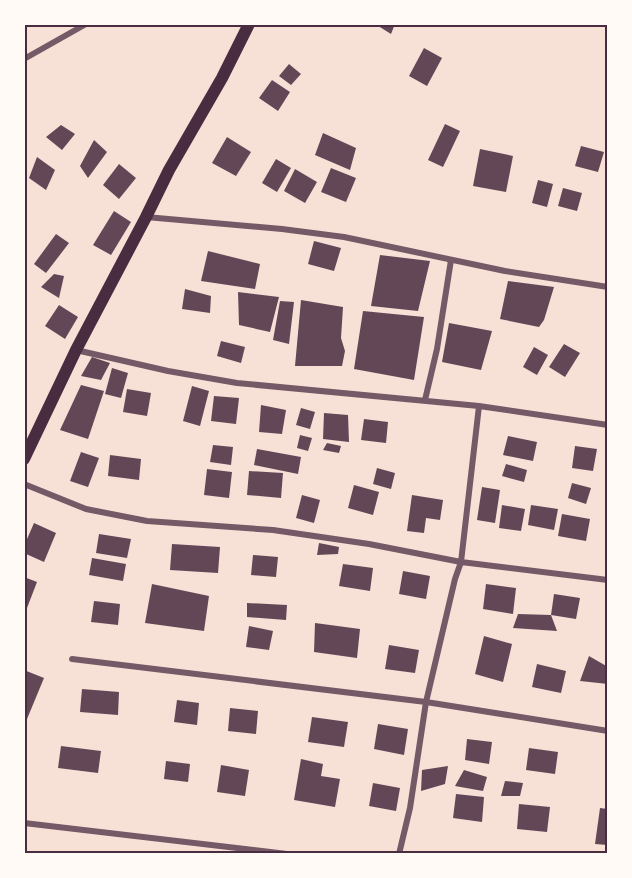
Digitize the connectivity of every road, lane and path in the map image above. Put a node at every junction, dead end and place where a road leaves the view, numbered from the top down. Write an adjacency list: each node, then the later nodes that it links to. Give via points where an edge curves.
1 (86, 24): 3 (street)
2 (249, 24): 4 (main road)
3 (24, 59)
4 (146, 217): 5 (street, via 316,233); 7 (main road)
5 (451, 260): 6 (street); 8 (street)
6 (608, 287)
7 (76, 350): 8 (street, via 237,383); 11 (main road)
8 (425, 400): 9 (street)
9 (478, 406): 10 (street); 13 (street)
10 (608, 425)
11 (24, 459)
12 (24, 484): 13 (street, via 86,509 147,521 273,530)
13 (461, 562): 14 (street); 16 (street)
14 (608, 580)
15 (72, 659): 16 (street)
16 (426, 702): 17 (street); 20 (street)
17 (608, 731)
18 (24, 823): 19 (street)
19 (287, 854)
20 (399, 854)

